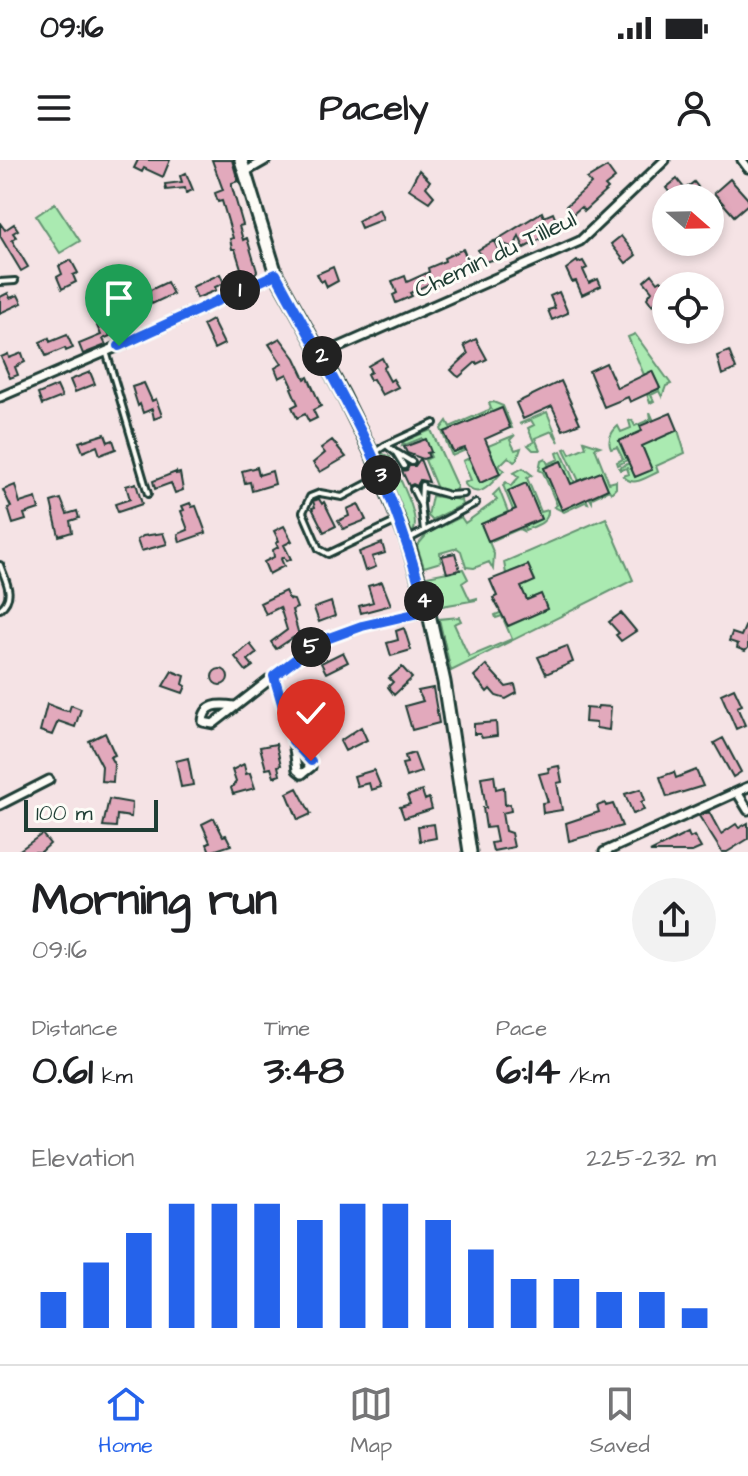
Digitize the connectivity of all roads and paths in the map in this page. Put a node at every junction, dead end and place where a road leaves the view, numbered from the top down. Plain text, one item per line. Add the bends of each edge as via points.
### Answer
1 (241, 160) edge
2 (266, 160) edge
3 (665, 160) edge
4 (742, 160) edge
5 (748, 168) edge
6 (245, 172) junction
7 (276, 274) junction
8 (15, 281) dead end
9 (0, 282) edge
10 (106, 351) junction
11 (321, 355) junction
12 (0, 397) edge
13 (434, 423) dead end
14 (386, 445) junction
15 (396, 453) junction
16 (372, 454) junction
17 (412, 462) dead end
18 (404, 466) dead end
19 (381, 477) junction
20 (413, 489) dead end
21 (148, 494) dead end
22 (464, 494) dead end
23 (476, 503) dead end
24 (421, 505) junction
25 (399, 520) junction
26 (424, 531) junction
27 (407, 541) junction
28 (0, 565) edge
29 (0, 609) edge
30 (427, 611) junction
31 (274, 676) junction
32 (234, 706) dead end
33 (293, 741) dead end
34 (49, 780) dead end
35 (748, 787) edge
36 (737, 792) junction
37 (0, 805) edge
38 (748, 810) edge
39 (470, 852) edge
40 (604, 852) edge

1 - 6 main road
2 - 6 street
3 - 11 street, Chemin du Tilleul via 580,241
4 - 5 street
6 - 7 main road
7 - 10 street
7 - 11 main road
8 - 9 lane
10 - 12 street
10 - 21 lane
11 - 16 main road
13 - 14 lane
14 - 15 lane
14 - 16 lane
15 - 17 lane
15 - 18 lane
16 - 19 main road
19 - 25 main road
19 - 25 lane via 342,497 310,497 303,512 307,522 319,549 328,554
20 - 24 lane
22 - 24 lane via 423,487
23 - 26 lane
24 - 26 lane
25 - 27 main road
26 - 27 lane
27 - 30 main road
28 - 29 lane via 10,592
30 - 31 street via 318,642
30 - 39 main road via 444,682
31 - 32 street
31 - 33 street
34 - 37 street
35 - 36 street
36 - 38 street
36 - 40 street

